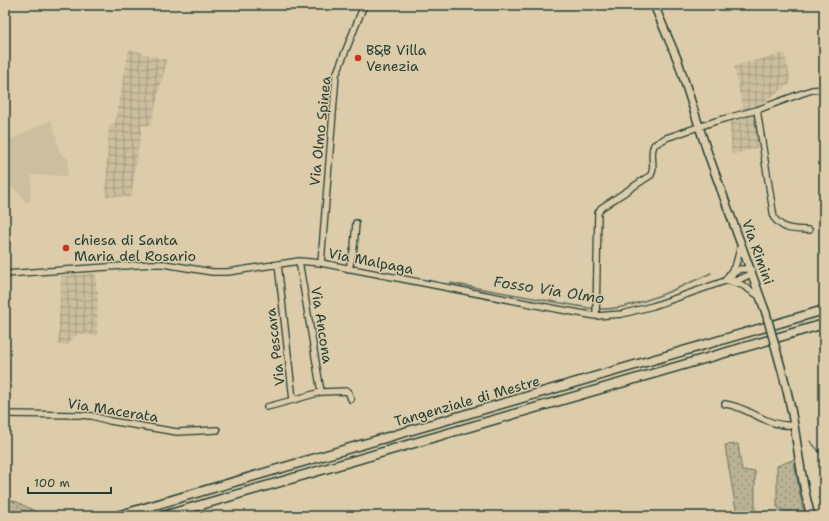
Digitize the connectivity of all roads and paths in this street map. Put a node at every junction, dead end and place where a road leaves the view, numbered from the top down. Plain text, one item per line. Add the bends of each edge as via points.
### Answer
1 (364, 5) edge
2 (654, 5) edge
3 (824, 89) edge
4 (757, 110) junction
5 (698, 127) junction
6 (356, 222) dead end
7 (808, 230) dead end
8 (741, 244) junction
9 (299, 261) junction
10 (321, 263) junction
11 (278, 264) junction
12 (349, 269) junction
13 (751, 270) junction
14 (5, 274) edge
15 (725, 281) junction
16 (760, 296) junction
17 (824, 310) edge
18 (596, 311) junction
19 (824, 324) edge
20 (321, 392) junction
21 (293, 400) junction
22 (351, 400) dead end
23 (725, 404) dead end
24 (267, 407) dead end
25 (5, 414) edge
26 (794, 425) junction
27 (216, 430) dead end
28 (117, 516) edge
29 (163, 516) edge
30 (811, 516) edge

1 - 10 street, Via Olmo Spinea via 336,75
2 - 5 main road, Via Rimini via 678,61
3 - 4 street via 812,90
4 - 5 street
4 - 7 street via 774,218 790,229
5 - 8 main road, Via Rimini
5 - 18 street via 654,145 651,154 651,175 601,208 598,213
6 - 12 street
8 - 13 main road, Via Rimini
8 - 15 street via 736,264
9 - 10 street, Via Malpaga
9 - 11 street, Via Malpaga
9 - 20 street, Via Ancona
10 - 12 street, Via Malpaga
11 - 14 street, Via Malpaga via 228,272 152,264
11 - 21 street, Via Pescara
12 - 18 street, Via Malpaga via 549,308
13 - 15 street via 737,270
13 - 15 street via 749,275 742,279
13 - 16 main road, Via Rimini
15 - 16 street via 742,285
15 - 18 street, Via Malpaga via 622,314
16 - 26 main road, Via Rimini, bridge via 786,384
17 - 28 highway, Tangenziale di Mestre
19 - 29 highway, Tangenziale di Mestre
20 - 21 street
20 - 22 street via 348,391
21 - 24 street, Via Pescara
23 - 26 street via 735,405 772,423
25 - 27 street, Via Macerata via 79,415 177,432
26 - 30 main road, Via Rimini via 801,474

